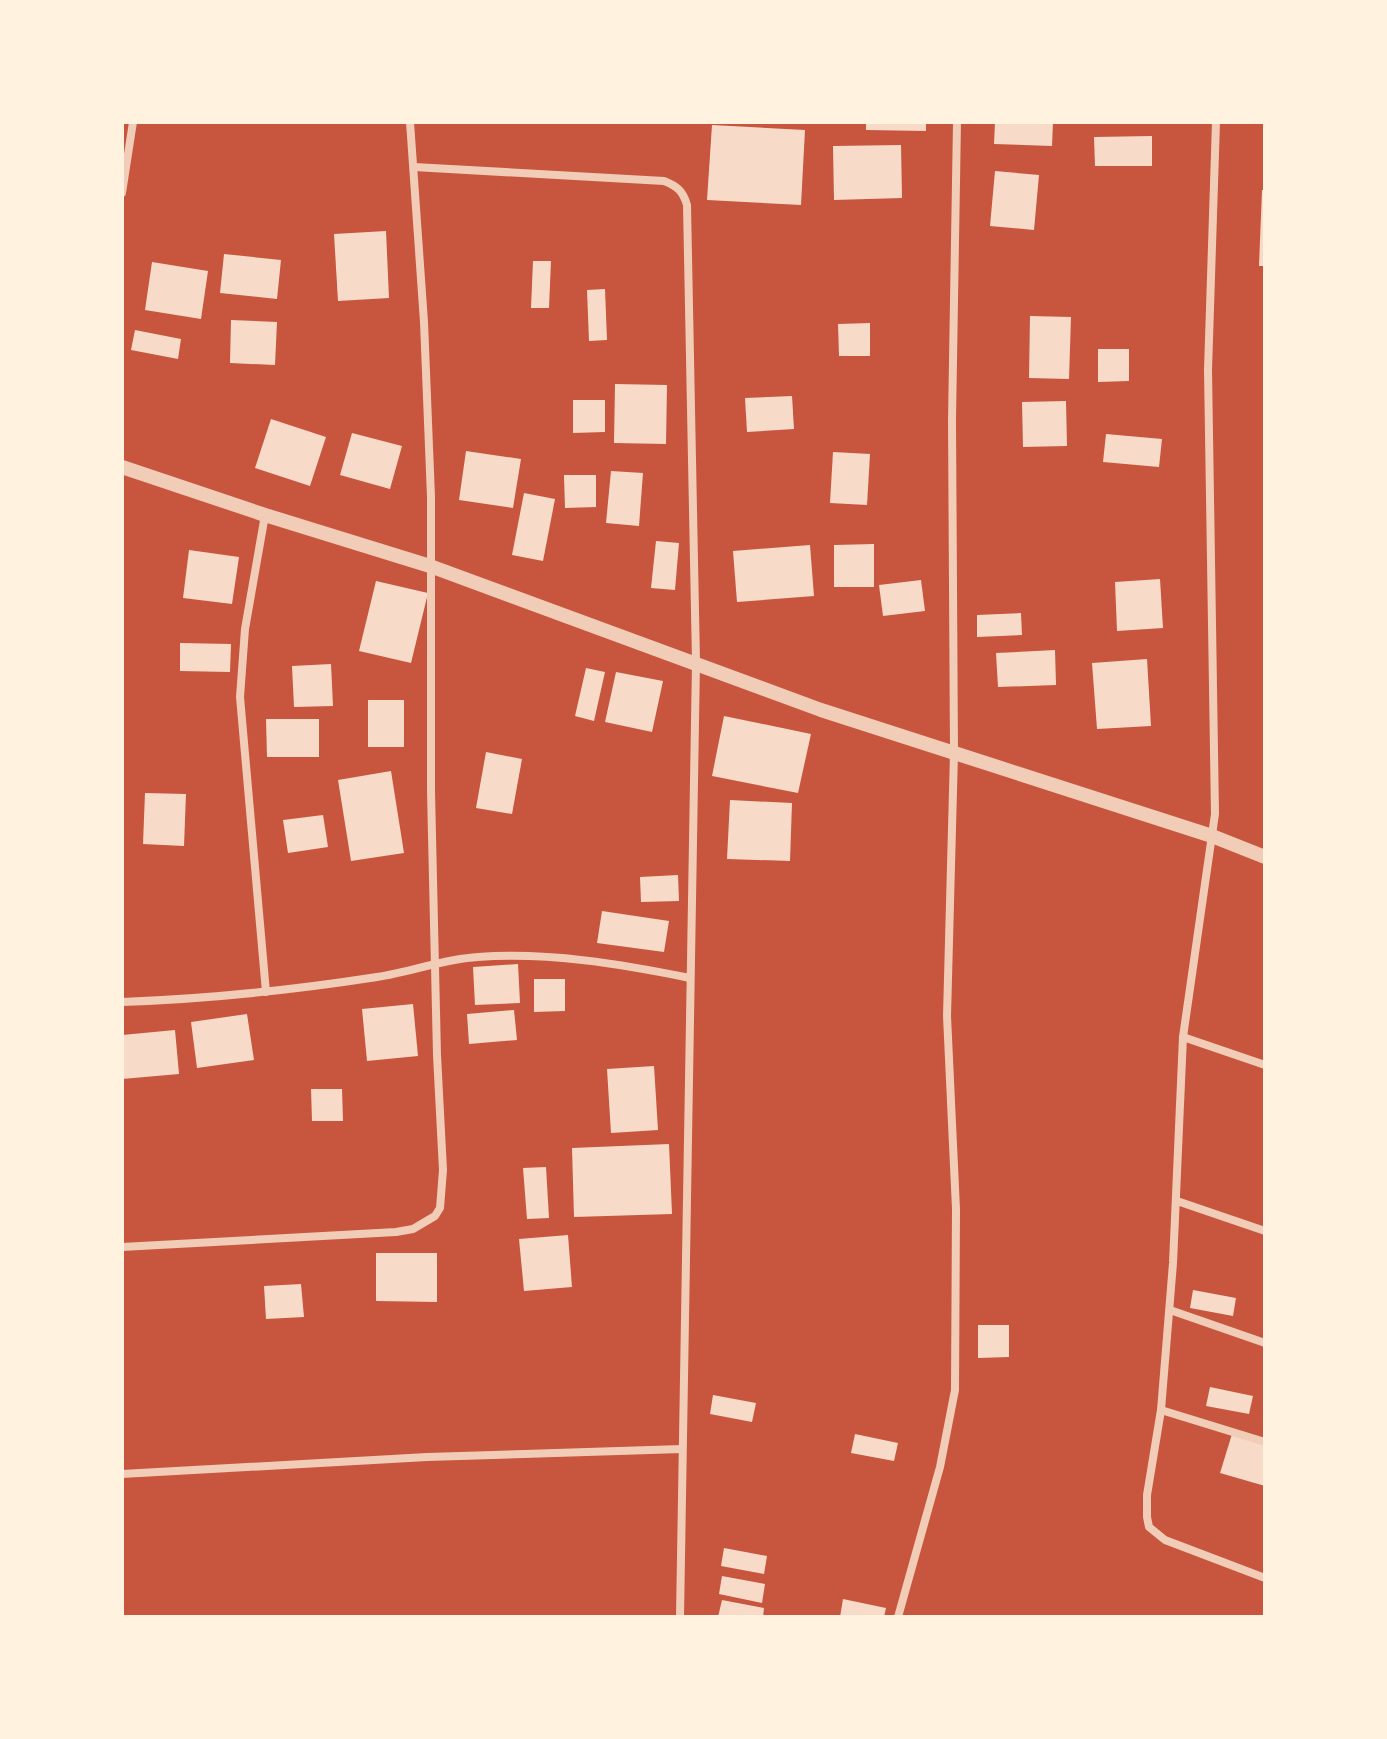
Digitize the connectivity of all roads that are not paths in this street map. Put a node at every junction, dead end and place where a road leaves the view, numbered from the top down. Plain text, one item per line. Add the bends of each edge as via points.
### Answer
1 (133, 122) edge
2 (410, 122) edge
3 (957, 122) edge
4 (1216, 122) edge
5 (414, 167) junction
6 (122, 193) edge
7 (122, 467) edge
8 (265, 515) junction
9 (430, 566) junction
10 (696, 662) junction
11 (954, 753) junction
12 (1212, 836) junction
13 (1265, 857) edge
14 (436, 962) junction
15 (690, 978) junction
16 (266, 992) junction
17 (122, 1002) edge
18 (1183, 1037) junction
19 (1265, 1065) edge
20 (1177, 1201) junction
21 (1265, 1231) edge
22 (122, 1247) edge
23 (1170, 1310) junction
24 (1265, 1343) edge
25 (1161, 1410) junction
26 (1265, 1442) edge
27 (682, 1449) junction
28 (122, 1474) edge
29 (1265, 1578) edge
30 (680, 1617) edge
31 (898, 1617) edge

1 - 6 street
2 - 5 street
3 - 11 street
4 - 12 street via 1208,370
5 - 9 street
5 - 10 street via 664,181 684,193 689,221
7 - 8 street
8 - 9 street
8 - 16 street via 245,629 240,697
9 - 10 street
9 - 14 street
10 - 11 street
10 - 15 street
11 - 12 street
11 - 31 street via 947,1016 956,1209 955,1390 940,1467
12 - 13 street
12 - 18 street
14 - 15 street via 545,957
14 - 16 street via 394,974
14 - 22 street via 443,1170 435,1216 396,1232
15 - 27 street
16 - 17 street
18 - 19 street
18 - 20 street
20 - 21 street
20 - 23 street
23 - 24 street
23 - 25 street
25 - 26 street
25 - 29 street via 1147,1495 1149,1527 1165,1540
27 - 28 street
27 - 30 street

